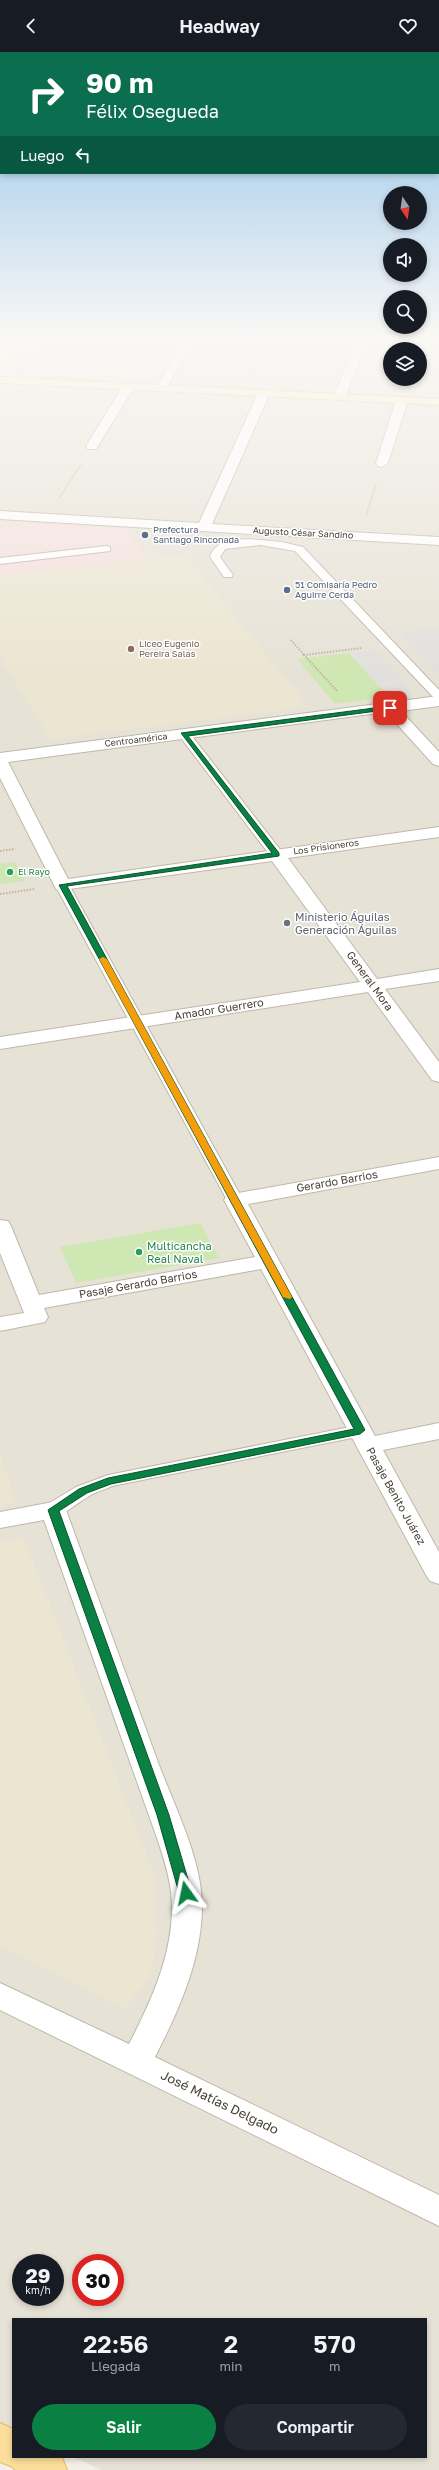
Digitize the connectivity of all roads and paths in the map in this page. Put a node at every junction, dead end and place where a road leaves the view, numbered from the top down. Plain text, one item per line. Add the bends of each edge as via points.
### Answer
1 (91, 448) edge
2 (240, 448) edge
3 (387, 448) edge
4 (382, 462) joint
5 (0, 516) edge
6 (47, 518) junction
7 (204, 527) junction
8 (360, 536) junction
9 (439, 541) edge
10 (106, 549) dead end
11 (0, 561) edge
12 (228, 575) dead end
13 (291, 640) dead end
14 (390, 645) junction
15 (304, 655) junction
16 (439, 697) edge
17 (439, 702) edge
18 (390, 708) junction
19 (356, 712) junction
20 (184, 734) junction
21 (0, 758) edge
22 (439, 761) edge
23 (0, 762) edge
24 (439, 832) edge
25 (277, 854) junction
26 (62, 885) junction
27 (0, 894) edge
28 (439, 975) edge
29 (372, 985) junction
30 (137, 1022) junction
31 (0, 1043) edge
32 (439, 1076) edge
33 (439, 1163) edge
34 (235, 1200) junction
35 (0, 1226) edge
36 (268, 1261) junction
37 (34, 1310) junction
38 (0, 1324) edge
39 (439, 1432) edge
40 (364, 1438) junction
41 (53, 1510) junction
42 (0, 1520) edge
43 (439, 1575) edge
44 (0, 1996) edge
45 (137, 2061) junction
46 (439, 2211) edge
47 (0, 2441) edge
48 (12, 2448) edge
49 (29, 2458) edge
50 (49, 2470) edge

1 - 6 path
2 - 7 street
3 - 4 street
4 - 8 path
5 - 6 street, Augusto César Sandino
6 - 7 street, Augusto César Sandino
7 - 8 street, Augusto César Sandino
8 - 9 street, Augusto César Sandino
10 - 11 lane
12 - 14 lane via 215,557 216,551 221,547 257,543 280,544 300,549
13 - 15 path
14 - 15 path
14 - 16 lane
15 - 19 path
17 - 18 street, Centroamérica
18 - 19 street, Centroamérica
18 - 22 street
19 - 20 street, Centroamérica
20 - 21 street, Centroamérica
20 - 25 lane, General Mora
23 - 26 street, Pasaje Benito Juárez
24 - 25 street, Los Prisioneros
25 - 26 street, Los Prisioneros
25 - 29 street, General Mora
26 - 27 path
26 - 30 lane, Pasaje Benito Juárez
28 - 29 street, Amador Guerrero
29 - 30 street, Amador Guerrero
29 - 32 street, General Mora
30 - 31 street, Amador Guerrero
30 - 34 lane, Pasaje Benito Juárez
33 - 34 street, Gerardo Barrios
34 - 36 street, Pasaje Benito Juárez
35 - 37 street
36 - 37 street, Pasaje Gerardo Barrios
36 - 40 street, Pasaje Benito Juárez
37 - 38 street, Pasaje Gerardo Barrios
39 - 40 street
40 - 41 lane via 108,1481 83,1491
40 - 43 street, Pasaje Benito Juárez
41 - 42 street
41 - 45 street via 153,1787 184,1883 187,1903 181,1954 164,2005
44 - 45 street, José Matías Delgado
45 - 46 street, José Matías Delgado
47 - 48 main road
49 - 50 main road

